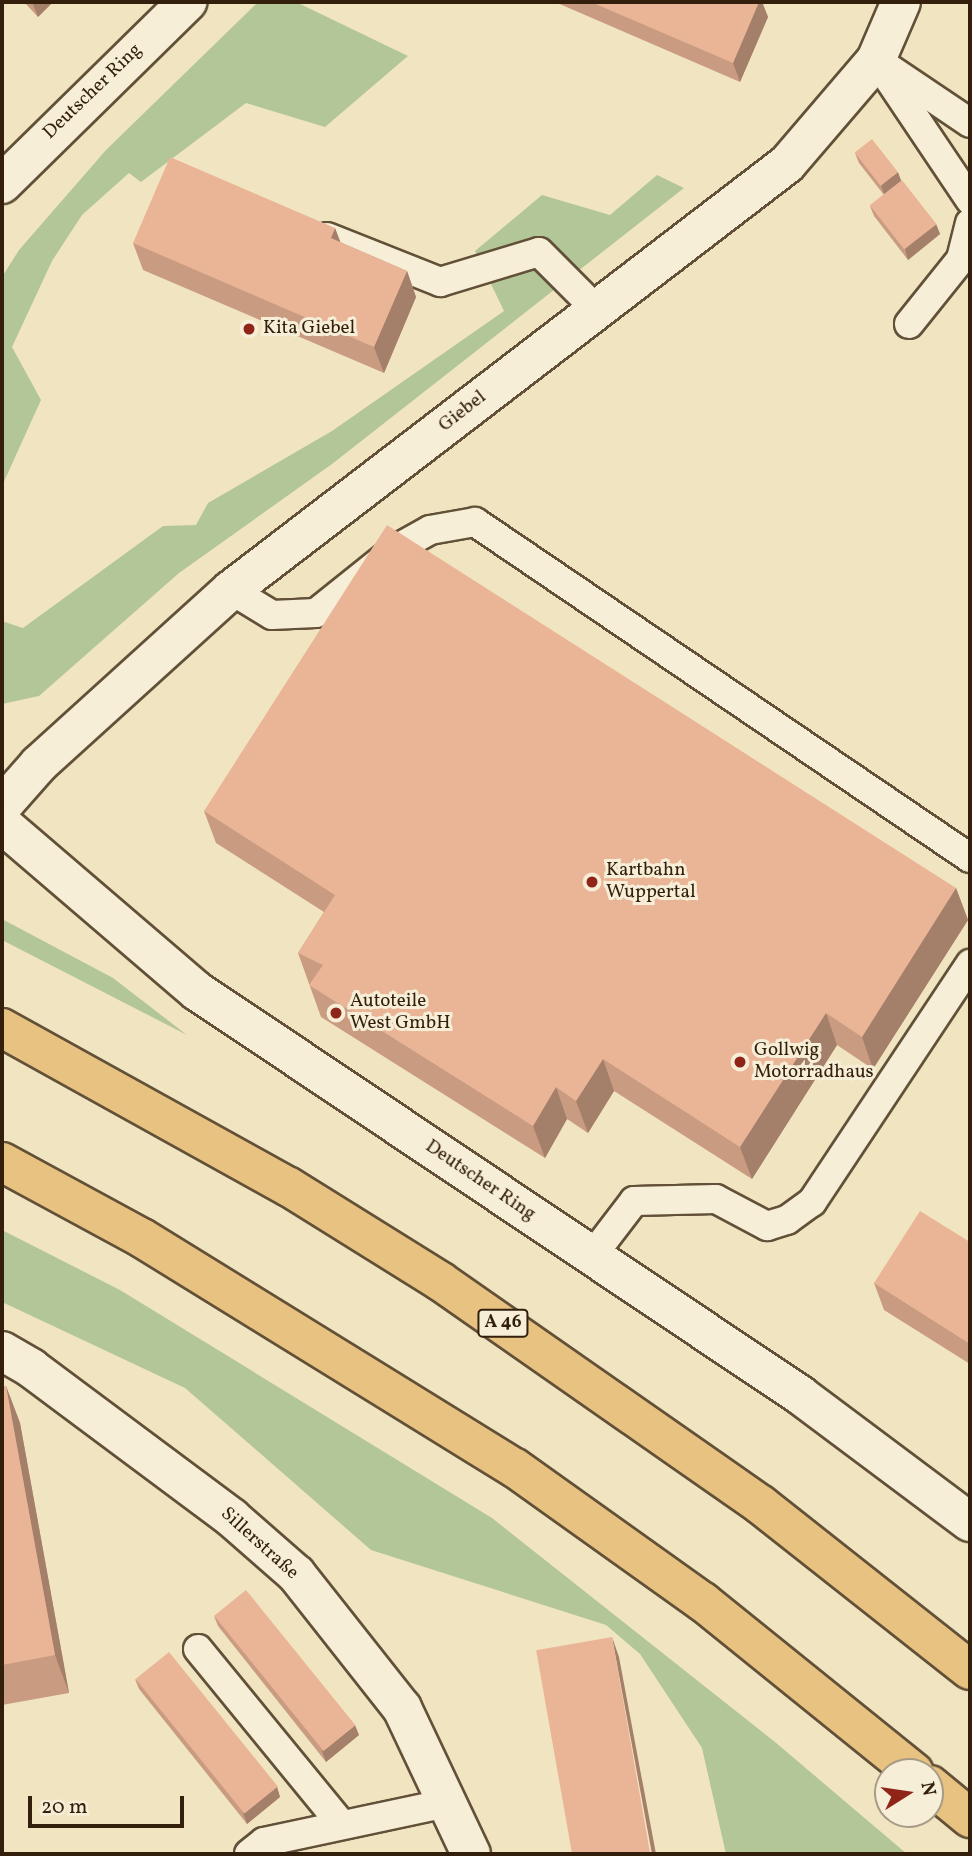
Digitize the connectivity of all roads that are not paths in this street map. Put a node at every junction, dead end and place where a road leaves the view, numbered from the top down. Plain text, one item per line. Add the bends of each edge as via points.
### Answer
1 (187, 2) edge
2 (901, 2) edge
3 (876, 60) junction
4 (970, 123) edge
5 (9, 165) edge
6 (970, 200) edge
7 (970, 223) edge
8 (327, 237) edge
9 (596, 310) junction
10 (909, 324) dead end
11 (231, 590) junction
12 (2, 806) edge
13 (2, 824) edge
14 (970, 858) edge
15 (970, 964) edge
16 (2, 1028) edge
17 (2, 1162) edge
18 (592, 1256) junction
19 (2, 1351) edge
20 (970, 1522) edge
21 (198, 1649) dead end
22 (970, 1670) edge
23 (897, 1758) edge
24 (944, 1797) edge
25 (448, 1803) junction
26 (970, 1818) edge
27 (341, 1824) junction
28 (249, 1854) edge
29 (471, 1854) edge

1 - 5 street, Deutscher Ring
2 - 3 street, Giebel
3 - 4 lane
3 - 6 lane
3 - 9 street, Giebel via 787,164
7 - 10 lane via 961,258
8 - 9 lane via 440,282 539,252
9 - 11 street, Giebel
11 - 12 street, Giebel via 39,764
11 - 14 lane via 272,615 316,613 396,549 430,530 475,522
13 - 18 street, Deutscher Ring via 197,991
15 - 18 lane via 812,1202 787,1220 767,1226 716,1199 634,1201
16 - 22 highway, A 46 via 289,1187 440,1281 761,1505
17 - 23 highway via 142,1238 516,1468 703,1602
18 - 20 street, Deutscher Ring via 800,1395
19 - 25 street, Sillerstraße via 221,1509 296,1574 402,1708
21 - 27 lane
24 - 26 highway
25 - 27 lane
25 - 29 street, Sillerstraße
27 - 28 lane via 264,1842

